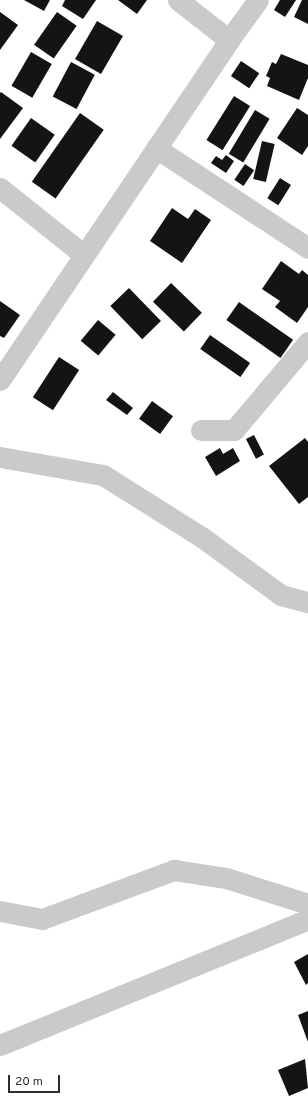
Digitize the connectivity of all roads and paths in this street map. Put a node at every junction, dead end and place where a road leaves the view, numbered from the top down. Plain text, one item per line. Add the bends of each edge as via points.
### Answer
1 (178, 0) edge
2 (258, 0) edge
3 (229, 40) junction
4 (156, 148) junction
5 (0, 188) edge
6 (308, 248) edge
7 (84, 255) junction
8 (308, 342) edge
9 (0, 380) edge
10 (201, 430) dead end
11 (0, 456) edge
12 (308, 602) edge
13 (308, 904) edge
14 (0, 911) edge
15 (308, 919) edge
16 (0, 1045) edge

1 - 3 street
2 - 3 street
3 - 4 street
4 - 6 street
4 - 7 street
5 - 7 street
7 - 9 street
8 - 10 street via 234,430
11 - 12 street via 102,475 203,538 281,595
13 - 14 street via 226,878 174,870 42,919
15 - 16 street

